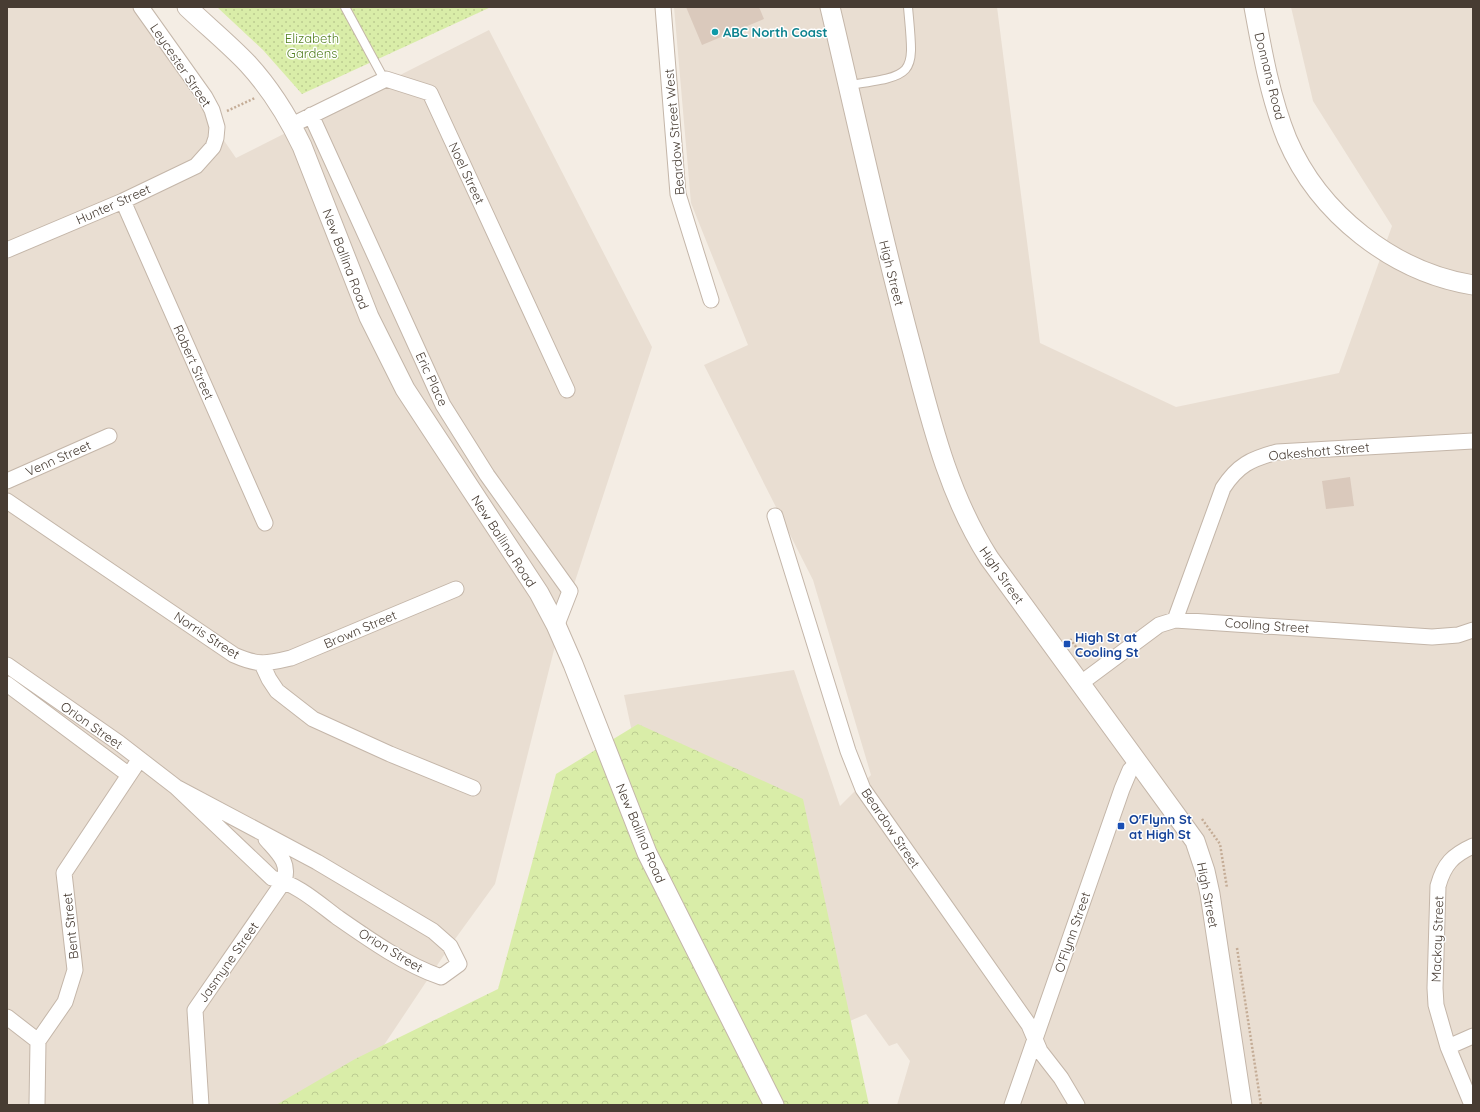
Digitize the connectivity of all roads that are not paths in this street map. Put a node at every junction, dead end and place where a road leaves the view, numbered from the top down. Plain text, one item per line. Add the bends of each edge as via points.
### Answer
1 (141, 7) edge
2 (187, 7) edge
3 (345, 7) edge
4 (664, 7) edge
5 (830, 7) edge
6 (908, 7) edge
7 (1254, 7) edge
8 (384, 79) junction
9 (849, 85) junction
10 (311, 115) junction
11 (292, 125) junction
12 (213, 147) joint
13 (122, 201) junction
14 (7, 250) edge
15 (1473, 285) edge
16 (711, 300) dead end
17 (567, 390) dead end
18 (109, 436) dead end
19 (1473, 441) edge
20 (7, 481) edge
21 (7, 501) edge
22 (775, 516) dead end
23 (265, 523) dead end
24 (456, 589) dead end
25 (1175, 620) junction
26 (556, 627) junction
27 (1472, 634) edge
28 (262, 664) junction
29 (7, 665) edge
30 (1081, 683) junction
31 (7, 684) edge
32 (139, 760) junction
33 (1138, 762) junction
34 (129, 774) junction
35 (176, 787) junction
36 (473, 788) dead end
37 (262, 834) junction
38 (1473, 846) edge
39 (284, 881) junction
40 (7, 1017) edge
41 (1473, 1036) edge
42 (1035, 1039) junction
43 (38, 1041) junction
44 (1448, 1047) junction
45 (37, 1105) edge
46 (201, 1105) edge
47 (774, 1105) edge
48 (1012, 1105) edge
49 (1077, 1105) edge
50 (1242, 1105) edge
51 (1472, 1105) edge

1 - 12 street, Leycester Street via 212,110 217,127
2 - 11 street, New Ballina Road via 248,64
3 - 8 lane
4 - 16 street, Beardow Street West via 678,194
5 - 9 street, High Street
6 - 9 lane via 912,50 910,63 905,71 887,80
7 - 15 street, Donnans Road via 1274,104 1287,140 1324,199 1347,224 1406,264 1436,276
8 - 10 street
8 - 17 street, Noel Street via 430,93
9 - 30 street, High Street via 890,266 937,444 974,534
10 - 11 street
10 - 26 street, Eric Place via 443,405 487,476 570,591
11 - 26 street, New Ballina Road via 305,152 369,318 405,388 539,593
12 - 13 street, Hunter Street via 196,166
13 - 14 street, Hunter Street
13 - 23 street, Robert Street
18 - 20 street, Venn Street
19 - 25 street, Oakeshott Street via 1277,452 1247,462 1233,473 1223,488
21 - 28 street, Norris Street via 234,655
22 - 42 street, Beardow Street via 848,751 863,789 1029,1025
24 - 28 street, Brown Street via 292,658
25 - 27 street, Cooling Street via 1432,637
25 - 30 street, Cooling Street via 1159,625
26 - 47 street, New Ballina Road via 647,853
28 - 36 street via 277,691 313,719
29 - 32 street, Orion Street via 119,743
30 - 33 street, High Street
31 - 34 street
32 - 34 street, Bent Street
32 - 35 street, Orion Street
33 - 42 street, O'Flynn Street via 1130,770 1122,789
33 - 50 street, High Street via 1195,841 1205,871
34 - 43 street, Bent Street via 64,873 75,970 65,1002
35 - 37 street, Orion Street
35 - 39 street, Orion Street via 272,878
37 - 39 street via 283,859 287,871
37 - 39 street, Orion Street via 317,862 433,931 450,946 459,964 441,977 417,968
38 - 44 street, Mackay Street via 1449,860 1438,886 1435,988 1438,1012
39 - 46 street, Jasmyne Street via 195,1010
40 - 43 street
41 - 44 street
42 - 48 street, O'Flynn Street
42 - 49 street, Beardow Street via 1040,1051 1061,1078
43 - 45 street
44 - 51 street, Mackay Street

